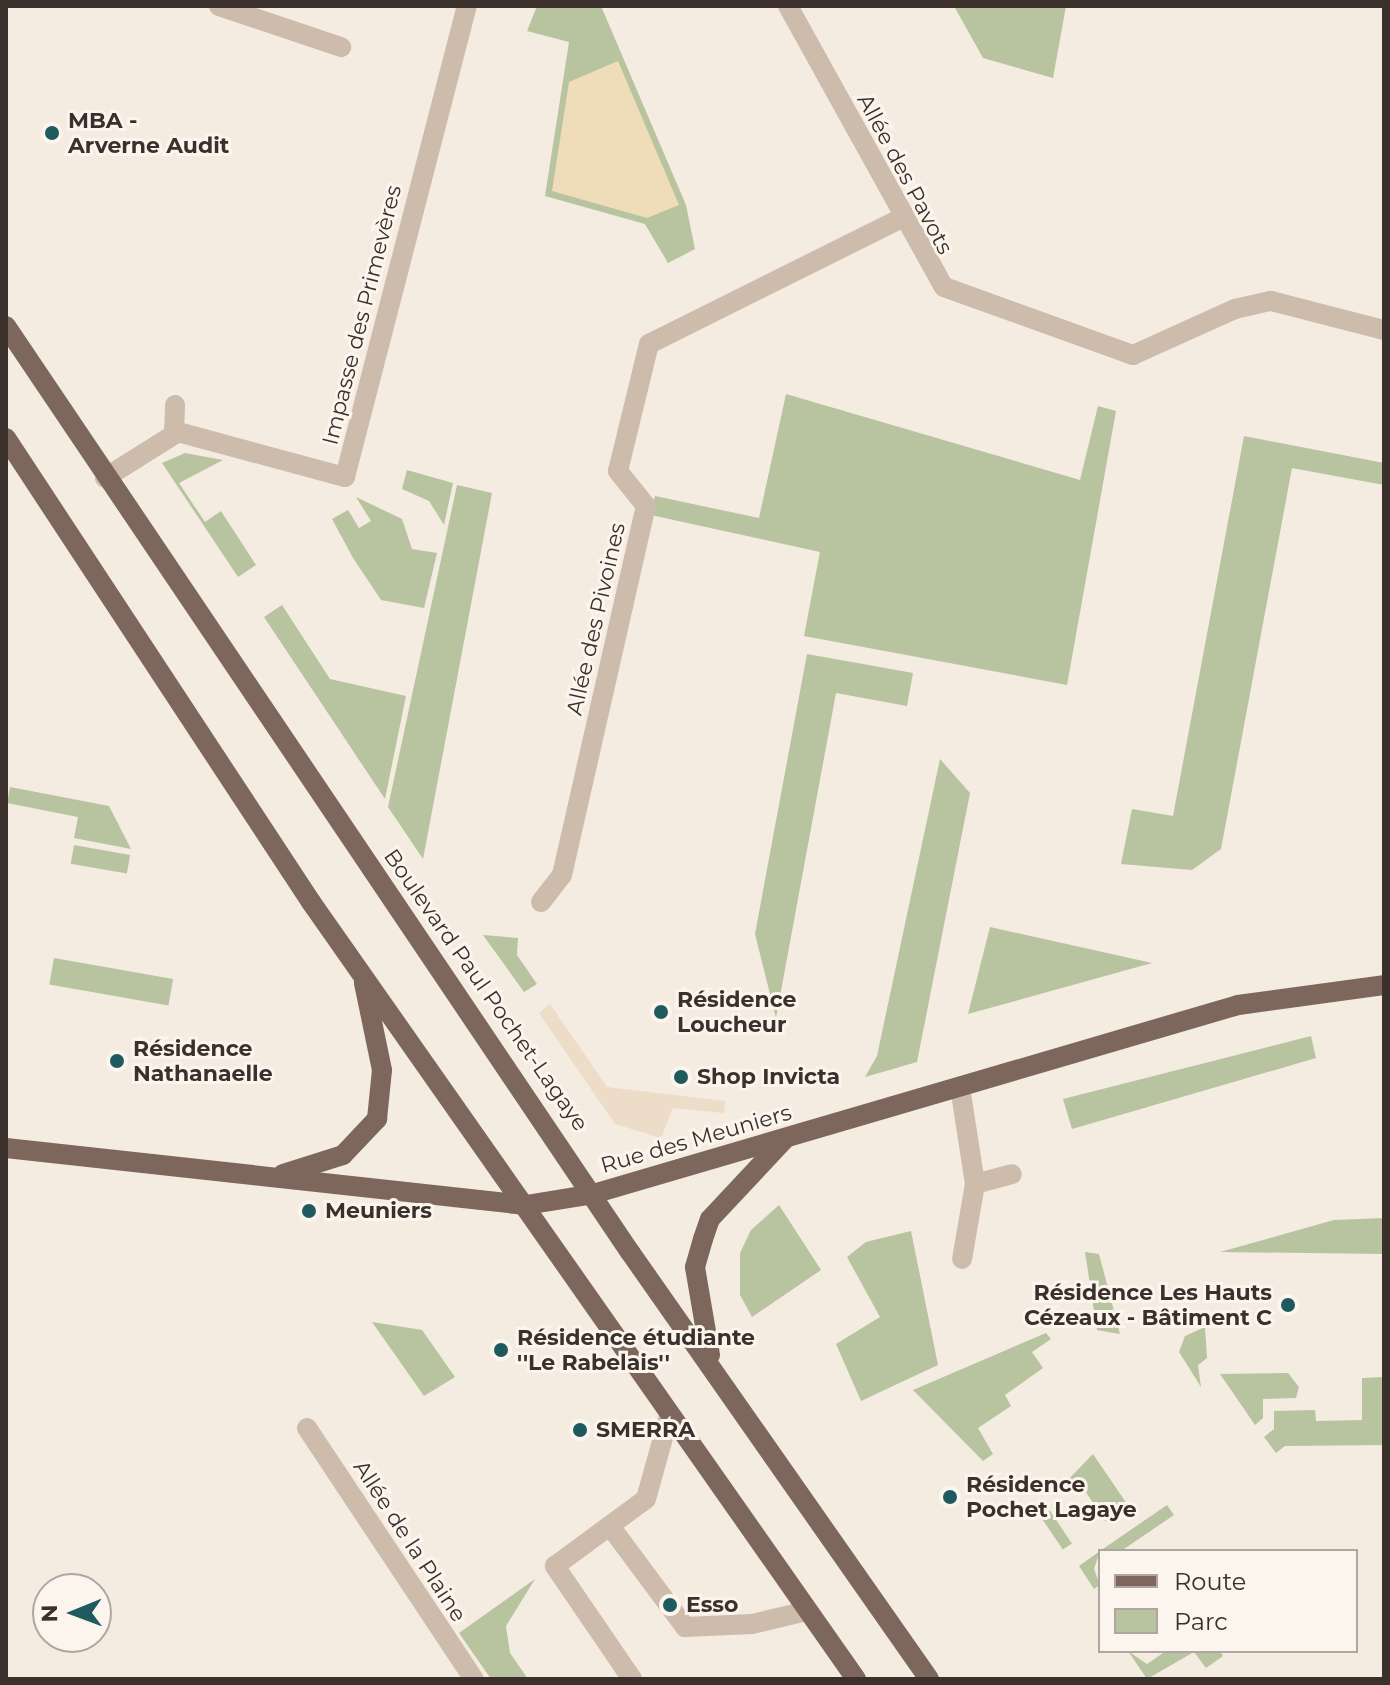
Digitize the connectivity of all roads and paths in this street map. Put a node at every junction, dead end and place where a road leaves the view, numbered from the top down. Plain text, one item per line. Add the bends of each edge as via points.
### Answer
1 (219, 6) edge
2 (467, 6) edge
3 (788, 6) edge
4 (341, 47) dead end
5 (902, 218) junction
6 (6, 326) edge
7 (1384, 330) edge
8 (175, 405) dead end
9 (174, 434) junction
10 (6, 438) edge
11 (105, 478) junction
12 (541, 902) dead end
13 (363, 975) junction
14 (1384, 985) edge
15 (960, 1087) junction
16 (784, 1140) junction
17 (6, 1148) edge
18 (1012, 1174) dead end
19 (264, 1178) junction
20 (975, 1184) junction
21 (593, 1194) junction
22 (526, 1205) junction
23 (962, 1259) dead end
24 (712, 1364) junction
25 (669, 1416) junction
26 (307, 1428) dead end
27 (610, 1526) junction
28 (807, 1611) junction
29 (474, 1679) edge
30 (632, 1679) edge
31 (856, 1679) edge
32 (929, 1679) edge

1 - 4 street
2 - 9 street, Impasse des Primevères via 345,477 193,432
3 - 5 street, Allée des Pavots
5 - 7 street, Allée des Pavots via 944,287 1133,355 1235,309 1271,301
5 - 12 street, Allée des Pivoines via 649,344 618,471 646,506 562,875
6 - 11 main road, Boulevard Paul Pochet-Lagaye
8 - 9 street
9 - 11 street
10 - 13 main road via 175,703
11 - 21 main road, Boulevard Paul Pochet-Lagaye
13 - 19 main road via 382,1070 377,1119 326,1165
13 - 22 main road
14 - 15 main road, Rue des Meuniers via 1296,992 1238,1005
15 - 16 main road, Rue des Meuniers
15 - 20 street
16 - 21 main road, Rue des Meuniers
16 - 24 main road via 710,1219 698,1254
17 - 19 main road, Rue des Meuniers
18 - 20 street
19 - 22 main road, Rue des Meuniers
20 - 23 street
21 - 22 main road, Rue des Meuniers
21 - 24 main road, Boulevard Paul Pochet-Lagaye
22 - 25 main road
24 - 32 main road, Boulevard Paul Pochet-Lagaye
25 - 27 street via 646,1499
25 - 28 main road
26 - 29 street, Allée de la Plaine
27 - 28 street via 685,1627 752,1624
27 - 30 street via 555,1566
28 - 31 main road

